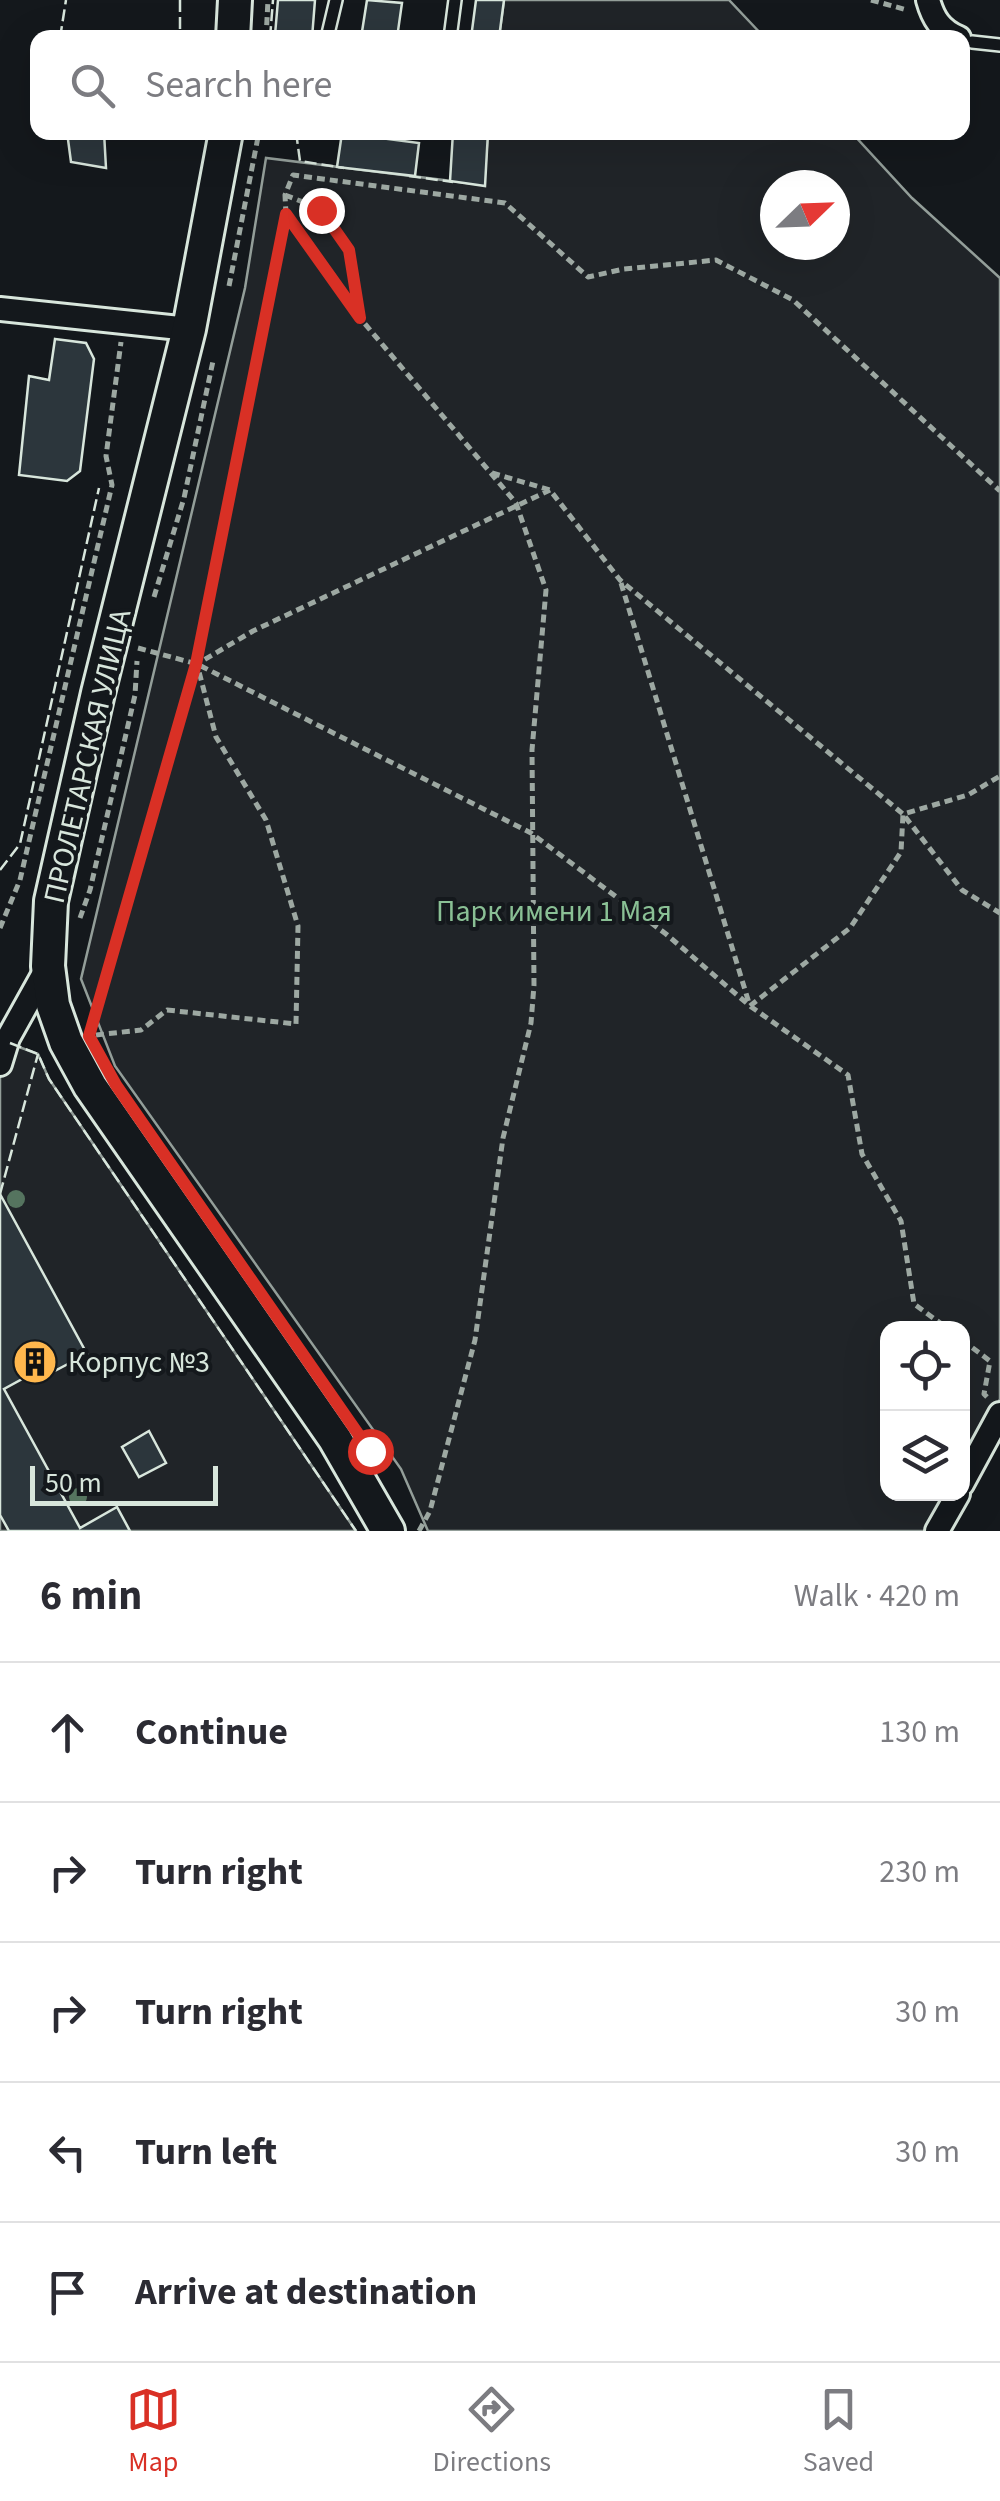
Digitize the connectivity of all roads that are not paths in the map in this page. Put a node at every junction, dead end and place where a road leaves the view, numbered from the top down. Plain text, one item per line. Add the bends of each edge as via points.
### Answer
1 (236, 0) edge
2 (336, 0) edge
3 (455, 0) edge
4 (928, 0) edge
5 (234, 30) edge
6 (329, 30) edge
7 (451, 30) edge
8 (945, 30) edge
9 (970, 41) edge
10 (1000, 45) edge
11 (224, 140) edge
12 (0, 310) edge
13 (188, 329) junction
14 (48, 966) junction
15 (0, 1064) edge
16 (996, 1408) edge
17 (970, 1466) edge
18 (954, 1501) edge
19 (388, 1531) edge
20 (938, 1531) edge

1 - 5 street
2 - 6 lane
3 - 7 lane
4 - 8 street
9 - 10 lane
11 - 13 street, ПРОЛЕТАРСКАЯ УЛИЦА
12 - 13 street
13 - 14 street, ПРОЛЕТАРСКАЯ УЛИЦА via 51,901
14 - 15 street
14 - 19 street, ПРОЛЕТАРСКАЯ УЛИЦА via 53,1005 90,1086 334,1440
16 - 17 street
18 - 20 street

